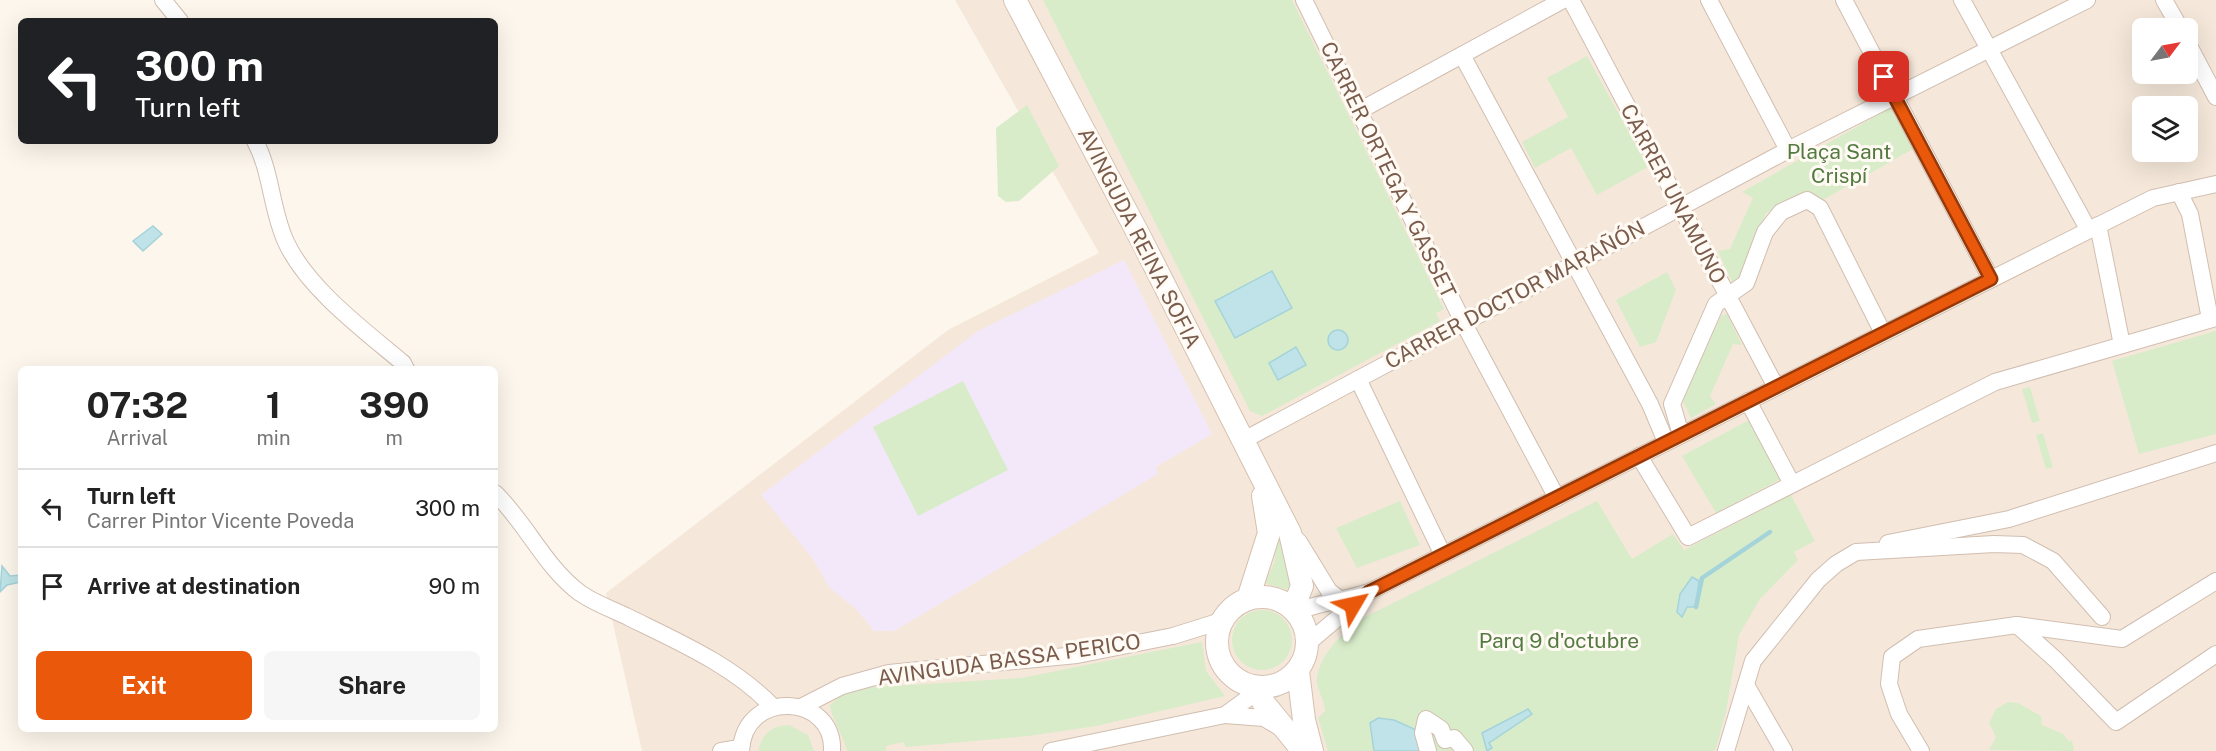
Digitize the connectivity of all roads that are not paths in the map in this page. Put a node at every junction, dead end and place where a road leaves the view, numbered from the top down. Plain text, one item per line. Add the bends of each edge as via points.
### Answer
1 (163, 0) edge
2 (1015, 0) edge
3 (1304, 0) edge
4 (1563, 0) edge
5 (1571, 0) edge
6 (1709, 0) edge
7 (1844, 0) edge
8 (1962, 0) edge
9 (2087, 0) edge
10 (2164, 0) edge
11 (2065, 5) edge
12 (178, 18) edge
13 (2174, 18) edge
14 (1989, 49) junction
15 (1461, 55) junction
16 (2198, 58) edge
17 (2210, 75) edge
18 (1894, 96) junction
19 (2216, 97) edge
20 (1359, 111) junction
21 (257, 144) edge
22 (1788, 150) junction
23 (2216, 184) edge
24 (2179, 192) junction
25 (1680, 207) junction
26 (2093, 227) junction
27 (1576, 265) junction
28 (1991, 279) junction
29 (1727, 295) junction
30 (2213, 319) edge
31 (1463, 322) junction
32 (1883, 333) junction
33 (2122, 345) junction
34 (404, 366) edge
35 (1358, 379) junction
36 (1776, 387) junction
37 (1749, 401) junction
38 (1650, 404) junction
39 (1672, 404) junction
40 (1673, 439) junction
41 (1242, 441) junction
42 (2216, 453) edge
43 (1639, 456) junction
44 (1259, 477) junction
45 (1792, 484) junction
46 (498, 496) edge
47 (1557, 498) junction
48 (1290, 533) junction
49 (1856, 552) junction
50 (1443, 555) junction
51 (2053, 561) junction
52 (2083, 580) dead end
53 (2216, 581) edge
54 (1369, 592) junction
55 (1248, 599) junction
56 (1342, 602) junction
57 (1295, 610) junction
58 (2102, 617) dead end
59 (1221, 621) junction
60 (2017, 625) junction
61 (1308, 643) junction
62 (2216, 654) edge
63 (1298, 671) junction
64 (1746, 686) junction
65 (1254, 687) junction
66 (772, 707) junction
67 (801, 707) junction
68 (1225, 715) junction
69 (1288, 731) junction
70 (1128, 744) edge
71 (741, 750) edge
72 (721, 751) edge
73 (832, 751) edge
74 (1051, 751) edge
75 (1303, 751) edge
76 (1312, 751) edge
77 (1428, 751) edge
78 (1465, 751) edge
79 (1726, 751) edge
80 (1784, 751) edge
81 (1921, 751) edge

1 - 12 street
2 - 41 street, AVINGUDA REINA SOFIA via 1138,232
3 - 20 street, CARRER ORTEGA Y GASSET
4 - 15 street
5 - 25 street, CARRER UNAMUNO
6 - 22 street
7 - 18 street
8 - 14 street
9 - 11 street
10 - 13 street
11 - 14 street
14 - 18 street
14 - 26 street
15 - 20 street
15 - 27 street
16 - 17 street
17 - 19 street
18 - 22 street
18 - 28 street
20 - 31 street, CARRER ORTEGA Y GASSET
21 - 34 street via 264,158 286,243 313,282
22 - 25 street, CARRER DOCTOR MARAÑÓN
23 - 24 street
24 - 26 street via 2153,198
24 - 30 street via 2190,214
25 - 27 street, CARRER DOCTOR MARAÑÓN
25 - 29 street, CARRER UNAMUNO
26 - 28 street
26 - 33 street
27 - 31 street, CARRER DOCTOR MARAÑÓN
27 - 38 street
28 - 32 street
29 - 32 street via 1746,284 1765,232 1781,212 1807,200 1820,208
29 - 36 street, CARRER UNAMUNO
29 - 39 street via 1716,304
30 - 33 street
31 - 35 street, CARRER DOCTOR MARAÑÓN
31 - 47 street, CARRER ORTEGA Y GASSET
32 - 36 street
33 - 45 street via 1995,382
35 - 41 street, CARRER DOCTOR MARAÑÓN
35 - 50 street
36 - 37 street
37 - 40 street
37 - 45 street
38 - 39 street
38 - 40 street
39 - 40 street
40 - 43 street
41 - 44 street, AVINGUDA REINA SOFIA
42 - 49 street via 2009,519
43 - 45 street via 1688,537
43 - 47 street
44 - 48 street, AVINGUDA REINA SOFIA
44 - 55 street, AVINGUDA REINA SOFIA via 1269,533
46 - 66 street via 514,511 549,565 582,594 714,662 753,688
47 - 50 street
48 - 56 street, AVINGUDA REINA SOFIA via 1329,591
48 - 57 street, AVINGUDA REINA SOFIA via 1302,586
49 - 51 street via 1994,543 2023,545
49 - 64 street via 1818,580 1753,661
50 - 54 street
51 - 52 street
51 - 58 street
53 - 60 street via 2122,639
54 - 56 street
54 - 61 street
55 - 57 street via 1272,598
55 - 59 street via 1233,607
56 - 57 street
57 - 61 street via 1305,626
59 - 65 street via 1217,642 1221,662 1235,678
59 - 67 street, AVINGUDA BASSA PERICO via 1173,636 1077,655 890,673 842,686
60 - 62 street via 2116,722
60 - 81 street via 1949,642 1918,639 1892,657 1889,684 1899,714
61 - 63 street
63 - 65 street via 1275,687
63 - 76 street
64 - 79 street
64 - 80 street
65 - 68 street via 1246,699
65 - 69 street
66 - 67 street
66 - 71 street via 756,716 745,730
67 - 73 street via 827,729
68 - 69 street via 1264,718
68 - 70 street
69 - 75 street
70 - 74 street
71 - 72 street
77 - 78 street via 1423,733 1426,719 1441,729 1445,740 1454,738

